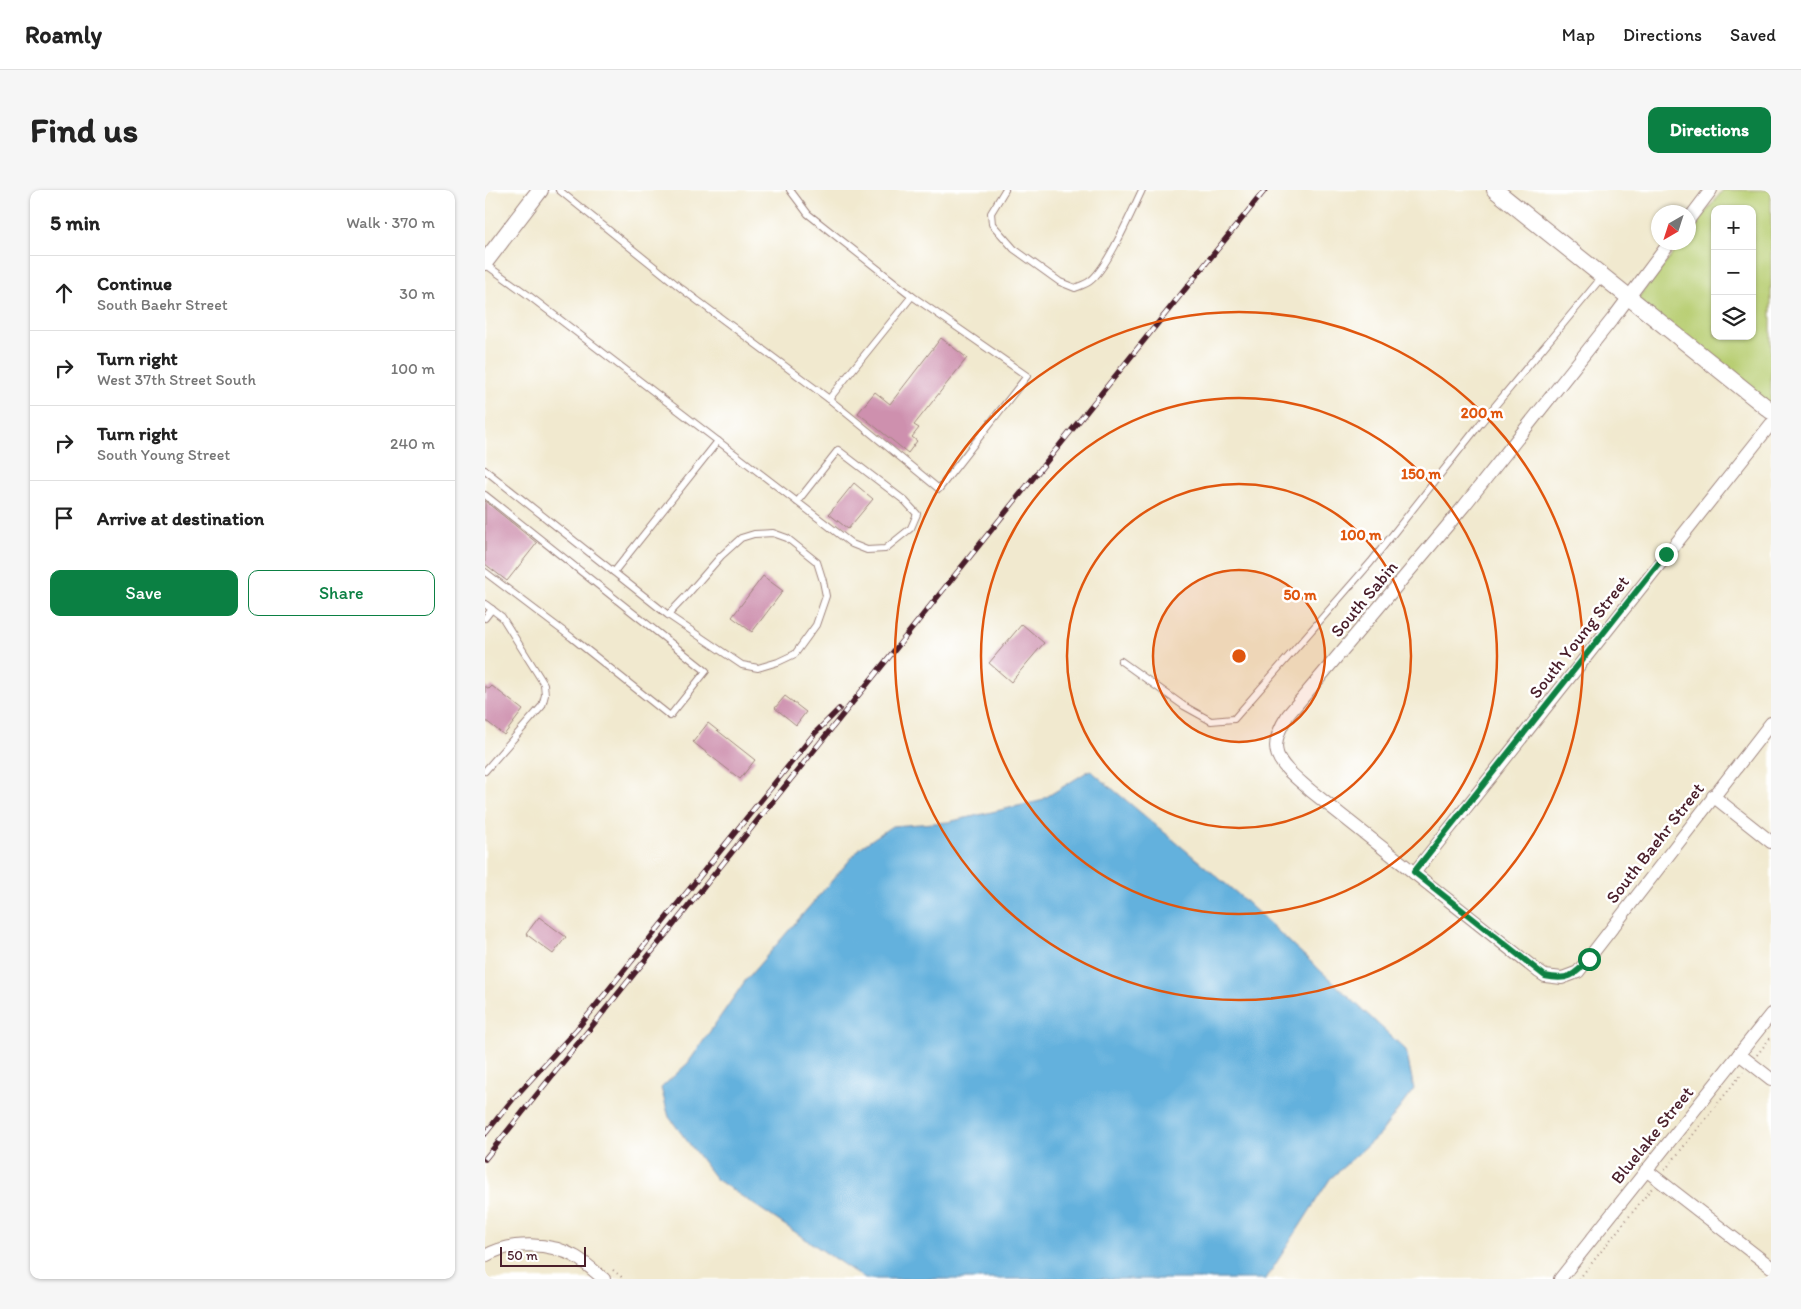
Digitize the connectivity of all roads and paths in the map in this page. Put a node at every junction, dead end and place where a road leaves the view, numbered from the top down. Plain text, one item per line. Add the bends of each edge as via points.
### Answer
1 (540, 190) edge
2 (559, 190) edge
3 (790, 190) edge
4 (1005, 190) edge
5 (1142, 190) edge
6 (1495, 190) edge
7 (1711, 190) edge
8 (1696, 210) edge
9 (1664, 250) edge
10 (485, 263) edge
11 (1602, 276) junction
12 (912, 296) junction
13 (1629, 296) junction
14 (829, 399) junction
15 (1771, 410) edge
16 (1771, 424) edge
17 (718, 441) junction
18 (485, 470) edge
19 (485, 495) edge
20 (797, 502) junction
21 (485, 572) edge
22 (614, 572) junction
23 (485, 604) edge
24 (492, 609) junction
25 (667, 615) junction
26 (485, 618) edge
27 (1121, 661) dead end
28 (1771, 723) edge
29 (485, 771) edge
30 (1713, 796) junction
31 (1771, 842) edge
32 (1414, 872) junction
33 (1771, 1014) edge
34 (1771, 1037) edge
35 (1739, 1054) junction
36 (1750, 1063) junction
37 (1771, 1079) edge
38 (1647, 1170) junction
39 (1658, 1179) junction
40 (485, 1256) edge
41 (1771, 1267) edge
42 (604, 1279) edge
43 (1560, 1279) edge
44 (1579, 1279) edge

1 - 10 street
2 - 14 lane via 682,289
3 - 12 lane via 808,214
4 - 5 lane via 991,213 992,224 1014,249 1060,282 1075,288 1090,281 1102,268
6 - 11 street
7 - 8 street
9 - 13 street, South Sabin
10 - 17 lane
11 - 13 street
11 - 27 lane via 1371,562 1234,719 1211,721
12 - 14 lane
12 - 14 lane via 1027,376 939,489
13 - 15 street
13 - 32 street, South Sabin via 1464,506 1289,716 1276,736 1277,750 1284,767
16 - 32 street, South Young Street
17 - 20 lane
17 - 22 lane
18 - 22 lane
19 - 21 lane via 706,671 670,716
20 - 20 lane via 838,450 905,501 917,514 911,528 885,549 867,550 852,544
22 - 25 lane
23 - 24 lane
24 - 26 lane
24 - 29 lane via 501,617 544,684 545,694 542,706
25 - 25 lane via 721,556 741,538 754,534 773,533 787,538 817,562 826,596 816,624 795,654 758,668 742,665
28 - 30 street, South Baehr Street
30 - 31 street
30 - 32 street, South Baehr Street via 1589,959 1578,972 1562,978 1539,972
33 - 35 street, Bluelake Street
34 - 36 path
35 - 36 street
35 - 38 street, Bluelake Street
36 - 37 street
36 - 39 path
38 - 39 street
38 - 43 street, Bluelake Street
39 - 41 street
39 - 44 path
40 - 42 street via 506,1248 540,1246 576,1257

